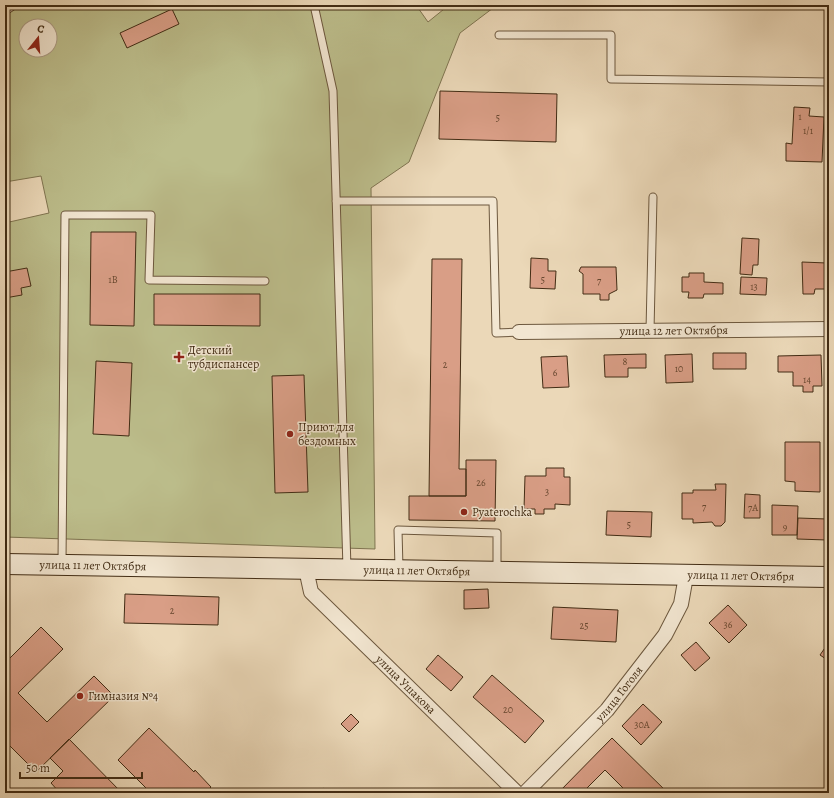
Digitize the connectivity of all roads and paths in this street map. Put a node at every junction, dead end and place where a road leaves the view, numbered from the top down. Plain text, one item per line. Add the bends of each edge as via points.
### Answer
1 (314, 5) edge
2 (499, 35) dead end
3 (829, 82) edge
4 (653, 197) dead end
5 (336, 201) junction
6 (265, 281) dead end
7 (829, 329) edge
8 (650, 331) junction
9 (519, 332) joint
10 (5, 564) edge
11 (62, 565) junction
12 (306, 569) junction
13 (347, 569) junction
14 (399, 570) junction
15 (497, 572) junction
16 (686, 576) junction
17 (829, 577) edge
18 (517, 793) edge
19 (525, 793) edge

1 - 5 lane via 333,91
2 - 3 lane via 611,35 610,79
4 - 8 lane
5 - 9 lane via 493,201 496,333
5 - 13 lane
6 - 11 lane via 149,280 152,215 65,215
7 - 8 street, улица 12 лет Октября
8 - 9 street, улица 12 лет Октября
10 - 11 street, улица 11 лет Октября
11 - 12 street, улица 11 лет Октября
12 - 13 street, улица 11 лет Октября
12 - 18 street, улица Ушакова via 311,592
13 - 14 street, улица 11 лет Октября
14 - 15 street, улица 11 лет Октября
14 - 15 lane via 398,530 497,533
15 - 16 street, улица 11 лет Октября
16 - 17 street, улица 11 лет Октября
16 - 19 street, улица Гоголя via 681,604 665,635 607,710

